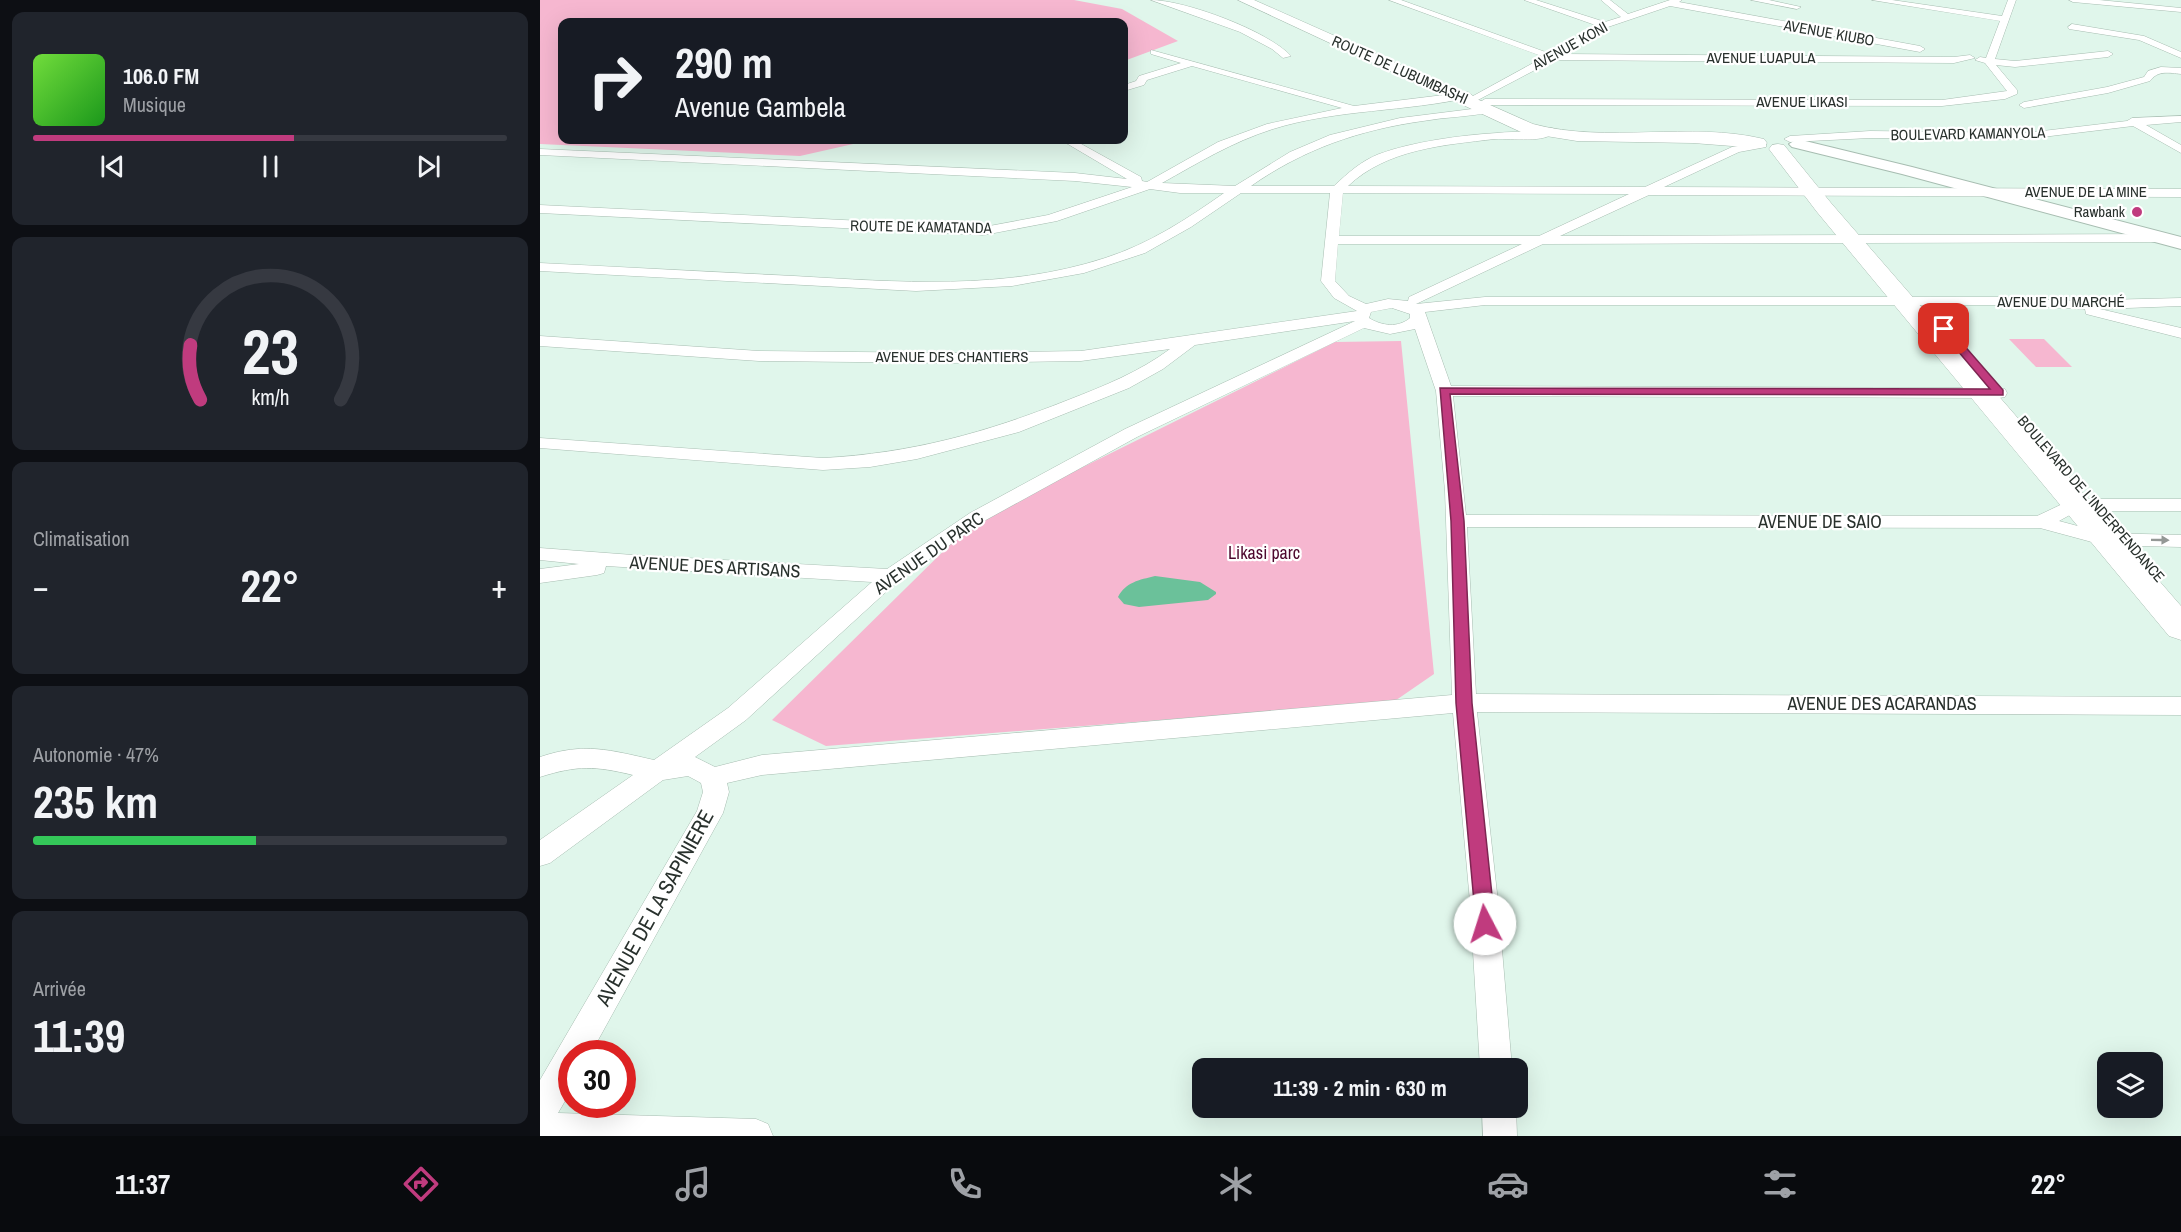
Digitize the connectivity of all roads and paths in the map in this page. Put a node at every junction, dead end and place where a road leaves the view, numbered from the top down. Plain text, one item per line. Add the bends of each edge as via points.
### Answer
1 (1155, 0) edge
2 (1244, 0) edge
3 (1254, 0) edge
4 (1393, 0) edge
5 (1528, 0) edge
6 (1605, 0) edge
7 (1755, 0) edge
8 (1876, 0) edge
9 (2012, 0) edge
10 (2073, 0) edge
11 (1673, 2) edge
12 (1797, 7) dead end
13 (2181, 10) edge
14 (1630, 17) junction
15 (2005, 19) junction
16 (1605, 25) junction
17 (2072, 27) dead end
18 (1154, 52) dead end
19 (2108, 54) dead end
20 (2181, 55) edge
21 (1286, 56) dead end
22 (1552, 57) junction
23 (1970, 58) junction
24 (1989, 62) junction
25 (1190, 63) junction
26 (2181, 71) edge
27 (1128, 87) edge
28 (2011, 95) junction
29 (1474, 100) junction
30 (2024, 105) junction
31 (1355, 109) junction
32 (2034, 113) dead end
33 (2181, 119) edge
34 (2132, 121) junction
35 (2046, 122) dead end
36 (2059, 132) junction
37 (1554, 133) junction
38 (1074, 144) edge
39 (1777, 144) junction
40 (2181, 150) edge
41 (540, 152) edge
42 (1148, 186) junction
43 (1236, 190) junction
44 (1337, 190) junction
45 (1647, 192) junction
46 (1818, 192) junction
47 (1990, 192) junction
48 (2181, 193) edge
49 (540, 209) edge
50 (1332, 240) junction
51 (1542, 240) junction
52 (1858, 241) junction
53 (2173, 241) edge
54 (540, 267) edge
55 (1912, 301) junction
56 (2136, 302) junction
57 (2181, 302) edge
58 (2064, 305) junction
59 (1411, 309) junction
60 (1363, 315) junction
61 (2152, 326) junction
62 (2181, 333) edge
63 (540, 341) edge
64 (1189, 341) junction
65 (1444, 391) junction
66 (1989, 393) junction
67 (540, 442) edge
68 (2084, 505) junction
69 (2181, 505) edge
70 (1457, 521) junction
71 (2041, 522) junction
72 (2114, 539) junction
73 (2181, 541) edge
74 (540, 554) edge
75 (633, 562) junction
76 (540, 576) edge
77 (891, 576) junction
78 (2181, 603) edge
79 (2181, 628) edge
80 (1464, 703) junction
81 (2181, 706) edge
82 (540, 767) edge
83 (660, 771) junction
84 (713, 777) junction
85 (540, 855) edge
86 (581, 1040) edge
87 (1495, 1058) edge
88 (558, 1082) edge
89 (540, 1112) edge
90 (1499, 1118) edge
91 (540, 1130) edge
92 (756, 1136) edge
93 (1500, 1136) edge

1 - 21 street via 1220,20 1274,45
2 - 29 highway, ROUTE DE LUBUMBASHI
3 - 29 highway, ROUTE DE LUBUMBASHI
4 - 22 street
5 - 16 street
6 - 14 street
7 - 12 street
8 - 15 street
9 - 15 street
10 - 13 street
11 - 14 street, AVENUE KONI
11 - 23 street, AVENUE KIUBO
14 - 16 street, AVENUE KONI
15 - 24 street
16 - 22 street, AVENUE KONI
17 - 20 street via 2141,38
18 - 25 street
19 - 24 street, AVENUE KIUBO via 2015,64
22 - 23 street, AVENUE LUAPULA
22 - 29 street, AVENUE KONI
23 - 24 street, AVENUE KIUBO
24 - 28 street via 2013,92
25 - 27 street via 1142,78 1141,83
25 - 31 street
26 - 30 street via 2161,70 2147,79 2108,90
28 - 29 street, AVENUE LIKASI via 1942,103
28 - 30 street
29 - 31 street, ROUTE DE KAMATANDA
29 - 37 highway, ROUTE DE LUBUMBASHI
29 - 43 street via 1422,118 1332,138 1273,164
30 - 32 street
31 - 42 street, ROUTE DE KAMATANDA via 1298,119 1251,133 1222,144
33 - 34 street, BOULEVARD KAMANYOLA
34 - 36 street, BOULEVARD KAMANYOLA
34 - 40 street
35 - 36 street
36 - 39 street, BOULEVARD KAMANYOLA via 2004,137 1830,136
37 - 39 highway via 1721,138
37 - 44 street via 1496,136 1410,149 1357,171
38 - 42 street
39 - 45 street, BOULEVARD KAMANYOLA via 1736,149
39 - 46 highway, BOULEVARD DE L'INDERPENDANCE
39 - 47 main road
41 - 42 street, AVENUE DE LA MINE via 1075,177
42 - 43 street, AVENUE DE LA MINE
42 - 49 street, ROUTE DE KAMATANDA via 1052,218 984,231
43 - 44 street, AVENUE DE LA MINE
43 - 54 street via 1149,246 1082,268 999,283 916,287
44 - 45 street, AVENUE DE LA MINE
44 - 50 street
45 - 46 street, AVENUE DE LA MINE
45 - 51 street, BOULEVARD KAMANYOLA
46 - 47 street, AVENUE DE LA MINE
46 - 52 highway, BOULEVARD DE L'INDERPENDANCE
47 - 48 street, AVENUE DE LA MINE
47 - 53 main road
50 - 51 street
50 - 60 street via 1328,281
51 - 52 street
51 - 59 street, BOULEVARD KAMANYOLA via 1457,281
52 - 53 street
52 - 55 highway, BOULEVARD DE L'INDERPENDANCE
55 - 58 street, AVENUE DU MARCHÉ
55 - 59 street, AVENUE DU MARCHÉ via 1485,301
55 - 66 highway, BOULEVARD DE L'INDERPENDANCE
56 - 57 street, AVENUE DU MARCHÉ
56 - 58 street, AVENUE DU MARCHÉ
56 - 61 street
58 - 61 street
59 - 60 street via 1381,303
59 - 60 street via 1415,323 1394,329 1376,328
59 - 65 street
60 - 64 street, AVENUE DES CHANTIERS
60 - 77 street, AVENUE DU PARC via 1070,465 977,517
61 - 62 street
63 - 64 street, AVENUE DES CHANTIERS via 759,356 950,358 1081,356
64 - 67 street via 1157,366 1123,384 1013,428 870,461 823,464
65 - 66 street
65 - 70 street
66 - 68 highway, BOULEVARD DE L'INDERPENDANCE
68 - 69 street
68 - 71 street
68 - 72 highway, BOULEVARD DE L'INDERPENDANCE
70 - 71 street, AVENUE DE SAIO
70 - 80 street
71 - 72 street, AVENUE DE SAIO
72 -> 73 street, AVENUE DE SAIO
72 - 78 highway, BOULEVARD DE L'INDERPENDANCE
72 - 79 highway, BOULEVARD DE L'INDERPENDANCE
74 - 75 street, AVENUE DES ARTISANS
75 - 76 street
75 - 77 street, AVENUE DES ARTISANS
77 - 83 street, AVENUE DU PARC via 737,714
80 - 81 street, AVENUE DES ACARANDAS
80 - 84 street, AVENUE DES ACARANDAS via 762,765
80 - 87 street
82 - 83 street via 563,759 598,757
83 - 84 street via 691,766
83 - 85 street, AVENUE DU PARC
84 - 86 street, AVENUE DE LA SAPINIERE via 716,792 710,813
88 - 89 street
90 - 93 street
91 - 92 street

